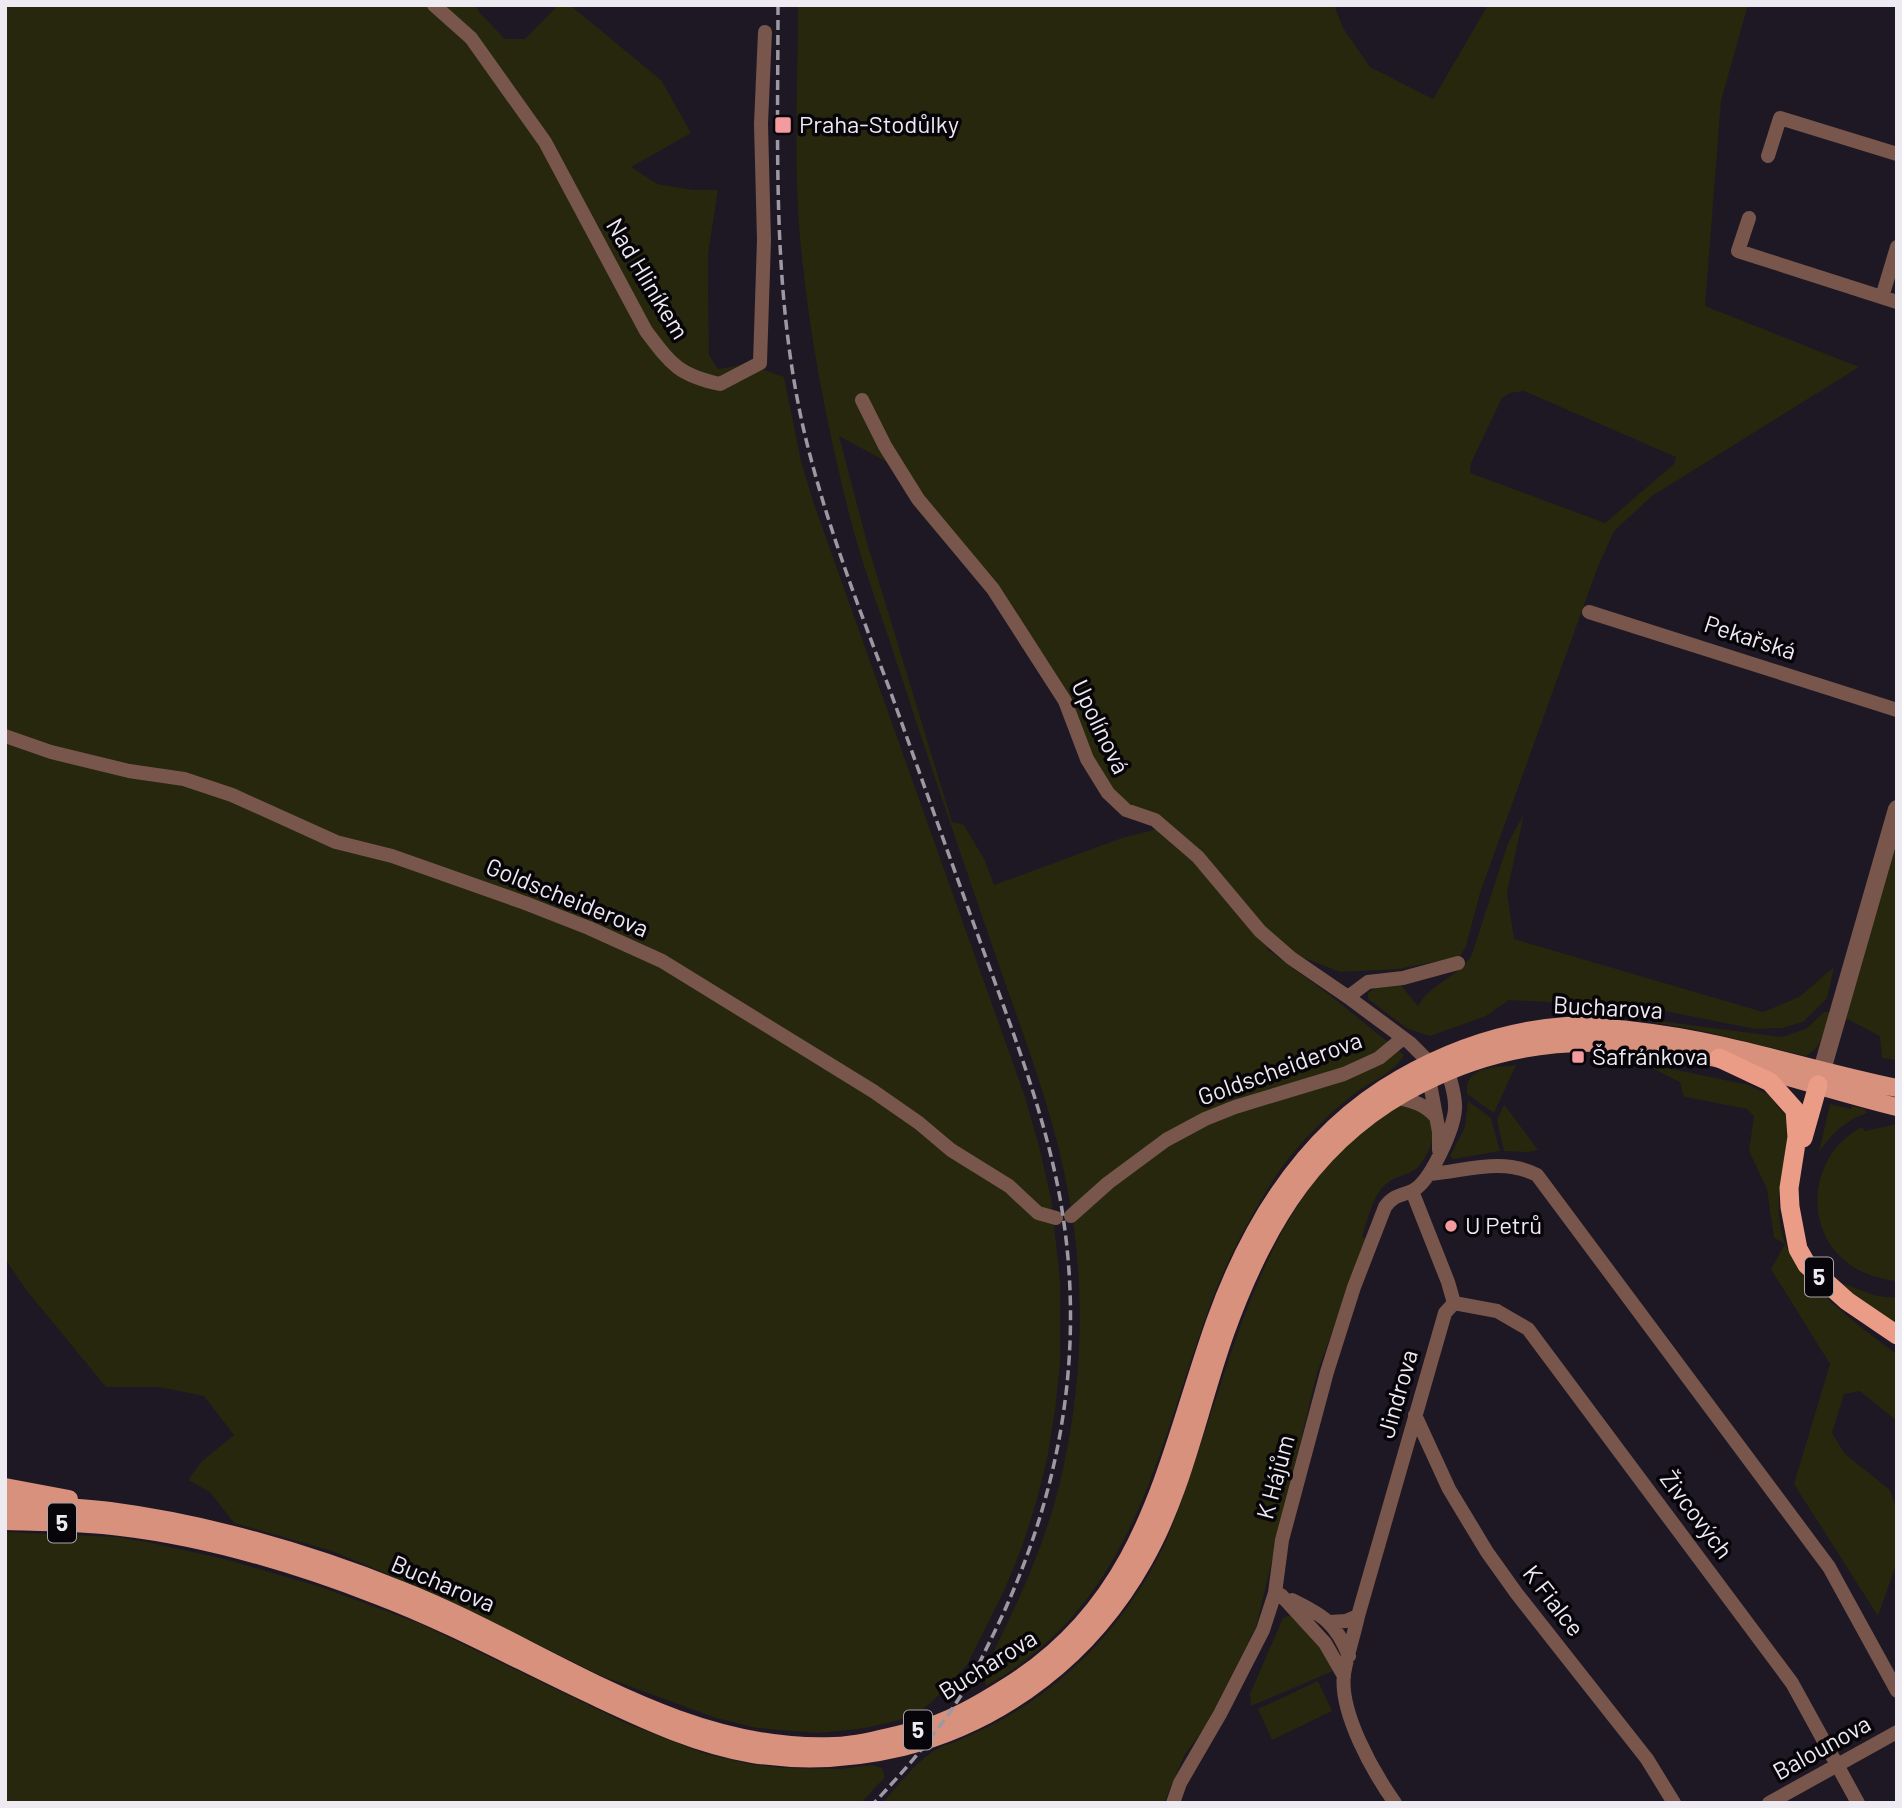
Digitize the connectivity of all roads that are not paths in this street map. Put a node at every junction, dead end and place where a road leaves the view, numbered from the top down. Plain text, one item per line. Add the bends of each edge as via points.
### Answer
1 (434, 5) edge
2 (765, 32) dead end
3 (1897, 154) edge
4 (1768, 156) dead end
5 (1749, 218) dead end
6 (1897, 247) edge
7 (1882, 298) junction
8 (1897, 302) edge
9 (862, 400) dead end
10 (1589, 612) dead end
11 (1897, 710) edge
12 (5, 736) edge
13 (1897, 809) edge
14 (1458, 963) dead end
15 (1348, 996) junction
16 (1403, 1038) junction
17 (1719, 1058) junction
18 (1429, 1062) junction
19 (1448, 1071) junction
20 (1820, 1077) junction
21 (1428, 1080) junction
22 (1897, 1088) edge
23 (1394, 1097) junction
24 (1897, 1107) edge
25 (1437, 1119) junction
26 (1438, 1155) junction
27 (1429, 1174) junction
28 (1789, 1188) junction
29 (1412, 1191) junction
30 (1454, 1303) junction
31 (1897, 1335) edge
32 (1415, 1415) junction
33 (5, 1487) edge
34 (5, 1504) edge
35 (103, 1510) junction
36 (5, 1521) edge
37 (184, 1532) junction
38 (229, 1542) junction
39 (1278, 1594) junction
40 (1358, 1616) junction
41 (1330, 1622) junction
42 (1349, 1656) junction
43 (1344, 1676) junction
44 (1897, 1691) edge
45 (1897, 1732) edge
46 (1838, 1765) junction
47 (1173, 1803) edge
48 (1395, 1803) edge
49 (1674, 1803) edge
50 (1769, 1803) edge
51 (1858, 1803) edge

1 - 2 street, Nad Hliníkem via 471,38 545,142 646,331 681,372 720,384 760,363
3 - 4 street via 1780,118
5 - 7 street via 1738,251
6 - 7 street
7 - 8 street
9 - 15 street, Upolínová via 918,499 993,589 1065,701 1087,759 1108,793 1126,810 1155,820 1198,857 1260,931
10 - 11 street, Pekařská
12 - 16 street, Goldscheiderova via 51,752 184,779 232,795 336,842 392,856 525,903 662,961 873,1091 951,1150 1009,1186 1038,1213 1064,1217 1166,1140 1205,1119 1344,1074 1378,1058
13 - 20 street
14 - 15 street via 1404,978 1368,982
15 - 16 street, Upolínová
16 - 18 street, Upolínová
17 - 19 main road, Bucharova / 5 via 1648,1045 1566,1043 1504,1052
17 - 20 main road, Bucharova / 5
17 - 28 highway, 5 via 1770,1082 1795,1110 1797,1137
18 - 19 street, Upolínová
18 - 20 main road, Bucharova / 5 via 1506,1036 1578,1026 1732,1046
18 - 21 street
18 - 38 main road, Bucharova / 5 via 1382,1088 1333,1127 1274,1200 1217,1317 1147,1522 1111,1588 1045,1661 947,1720 843,1745 779,1743 714,1731 639,1702 402,1590 312,1558
19 - 21 main road, Bucharova / 5
19 - 26 street, K Hájům via 1455,1112
20 - 22 main road, Bucharova / 5
20 - 24 main road, Bucharova / 5
20 - 28 highway
21 - 23 main road, Bucharova / 5
21 - 25 street
23 - 25 street via 1426,1106
23 - 38 main road, Bucharova / 5 via 1322,1157 1271,1231 1227,1328 1164,1516 1127,1588 1090,1636 1046,1677 1012,1701 950,1732 839,1759 752,1754 709,1743 632,1714 425,1614
25 - 26 street
26 - 27 street, K Hájům
27 - 29 street, K Hájům
27 - 44 street via 1498,1164 1537,1175 1829,1567
28 - 31 highway, 5 via 1793,1228 1807,1265 1847,1301
29 - 30 street
29 - 39 street, K Hájům via 1391,1198 1385,1207 1354,1287 1282,1541
30 - 32 street, Jindrova via 1445,1313
30 - 46 street, Živcových via 1497,1311 1528,1329 1792,1683
32 - 40 street, Jindrova
32 - 49 street, K Fialce via 1449,1489 1487,1552 1647,1759
33 - 35 main road via 59,1496
34 - 35 main road, Bucharova / 5
35 - 37 main road, Bucharova / 5
36 - 37 main road, Bucharova / 5
37 - 38 main road, Bucharova / 5
39 - 41 street
39 - 43 street, Jindrova via 1325,1643
39 - 47 street, K Hájům
40 - 41 street
40 - 42 street, Jindrova
41 - 42 street
42 - 43 street, Jindrova
43 - 48 street, Jindrova via 1354,1728
45 - 46 street, Balounova
46 - 50 street, Balounova
46 - 51 street, Živcových

